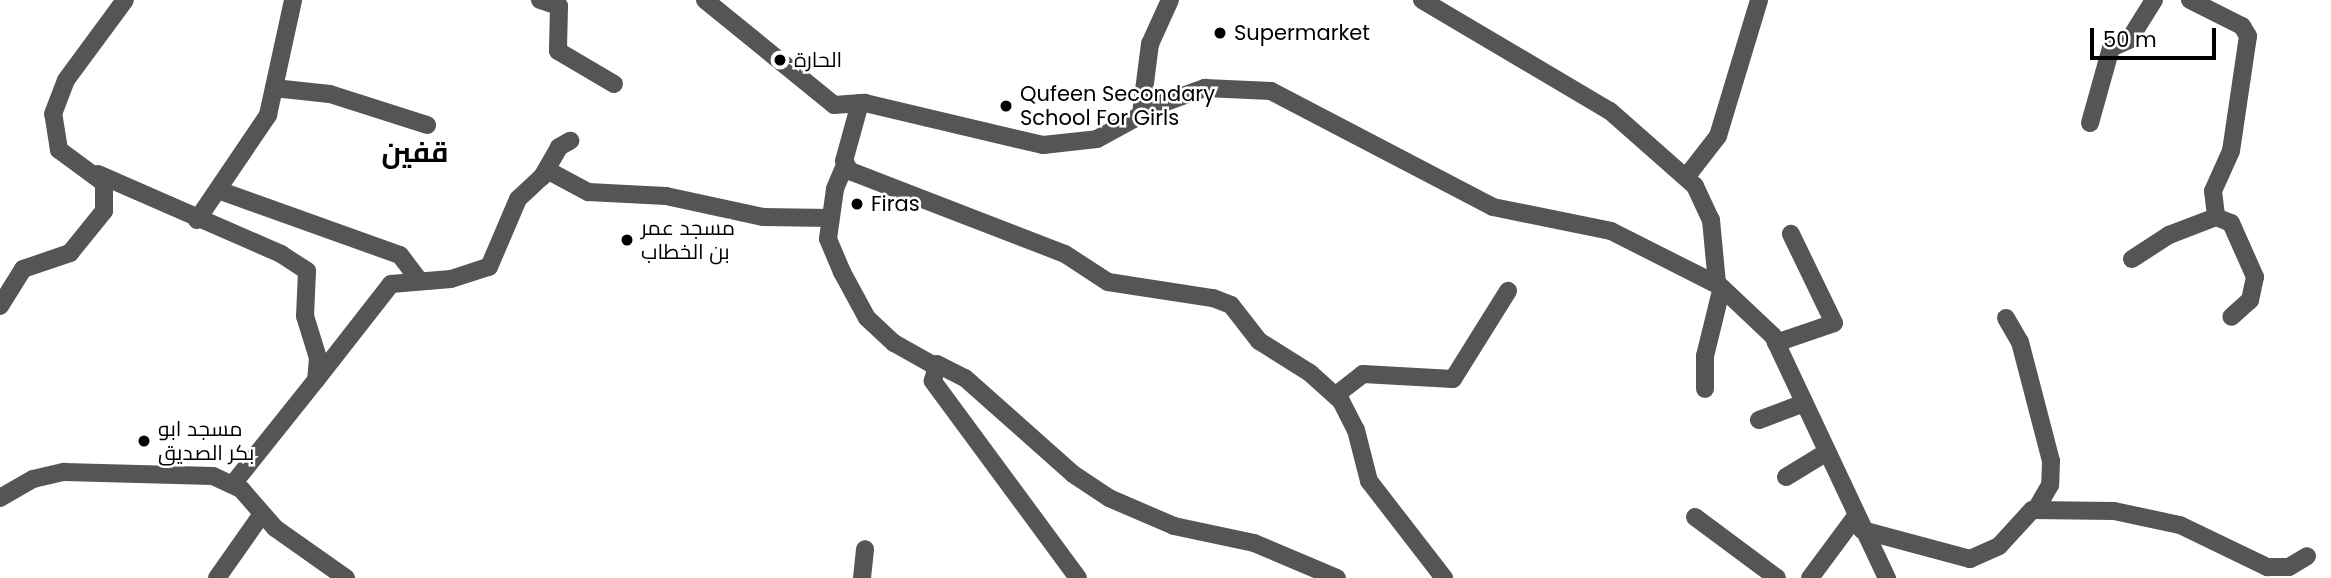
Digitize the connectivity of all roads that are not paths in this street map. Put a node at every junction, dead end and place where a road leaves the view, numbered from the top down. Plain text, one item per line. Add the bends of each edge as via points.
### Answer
1 (125, 0) edge
2 (293, 0) edge
3 (540, 0) edge
4 (705, 0) edge
5 (1170, 0) edge
6 (1422, 0) edge
7 (1759, 0) edge
8 (2154, 0) edge
9 (2190, 0) edge
10 (614, 84) dead end
11 (274, 88) junction
12 (860, 103) junction
13 (1140, 114) junction
14 (2091, 123) dead end
15 (427, 125) dead end
16 (570, 141) dead end
17 (845, 165) junction
18 (547, 170) junction
19 (98, 174) junction
20 (1687, 176) junction
21 (218, 190) junction
22 (2216, 217) junction
23 (830, 218) junction
24 (197, 220) junction
25 (1791, 234) dead end
26 (2132, 259) dead end
27 (419, 280) junction
28 (1719, 288) junction
29 (1508, 291) dead end
30 (0, 306) edge
31 (2231, 317) dead end
32 (2006, 318) dead end
33 (1776, 343) junction
34 (935, 366) junction
35 (316, 380) junction
36 (1705, 389) dead end
37 (1336, 395) junction
38 (1804, 403) junction
39 (1759, 420) dead end
40 (1827, 452) junction
41 (1786, 477) dead end
42 (233, 484) junction
43 (0, 498) edge
44 (2036, 509) junction
45 (262, 514) junction
46 (1695, 517) dead end
47 (1859, 523) junction
48 (865, 549) dead end
49 (2307, 556) dead end
50 (217, 578) edge
51 (346, 578) edge
52 (862, 578) edge
53 (1078, 578) edge
54 (1337, 578) edge
55 (1444, 578) edge
56 (1777, 578) edge
57 (1811, 578) edge
58 (1886, 578) edge

1 - 19 street via 66,80 53,114 59,150
2 - 11 street
3 - 10 street via 559,6 558,51
4 - 12 street via 830,103
5 - 13 street via 1150,44
6 - 20 street via 1582,92
7 - 20 street via 1717,136
8 - 14 street via 2129,40 2111,48
9 - 22 street via 2242,26 2248,36 2231,151 2213,191
11 - 15 street via 330,94
11 - 21 street via 263,126
12 - 13 street via 1057,146 1097,139
12 - 17 street
13 - 28 street via 1205,88 1271,91 1493,208 1611,232
16 - 18 street via 559,147
17 - 23 street
17 - 37 street via 851,172 1065,254 1108,282 1222,301 1259,341
18 - 23 street via 588,192 666,196 763,217
18 - 27 street via 515,204 489,267 465,277
19 - 24 street
19 - 30 street via 107,192 102,215 70,253 23,269
20 - 28 street via 1711,220
21 - 24 street
21 - 27 street via 400,256
22 - 26 street via 2169,235
22 - 31 street via 2231,223 2241,237 2255,277 2250,300
23 - 34 street via 828,239 867,318 894,343
24 - 35 street via 306,270 305,316 318,358
25 - 33 street via 1835,323
27 - 35 street via 398,281 384,289
28 - 33 street
28 - 36 street via 1705,356
29 - 37 street via 1453,379 1363,374
32 - 44 street via 2024,354 2051,461 2050,485
33 - 38 street
34 - 53 street via 933,381
34 - 54 street via 944,364 965,378 1073,474 1119,504 1174,526 1254,543
35 - 42 street
37 - 55 street via 1352,418 1369,481
38 - 39 street
38 - 40 street
40 - 41 street
40 - 47 street
42 - 43 street via 203,475 64,472 33,480
42 - 45 street
44 - 47 street via 2020,517 1999,546 1970,559
44 - 49 street via 2152,516 2267,567 2289,567
45 - 50 street
45 - 51 street
46 - 56 street
47 - 57 street
47 - 58 street
48 - 52 street

